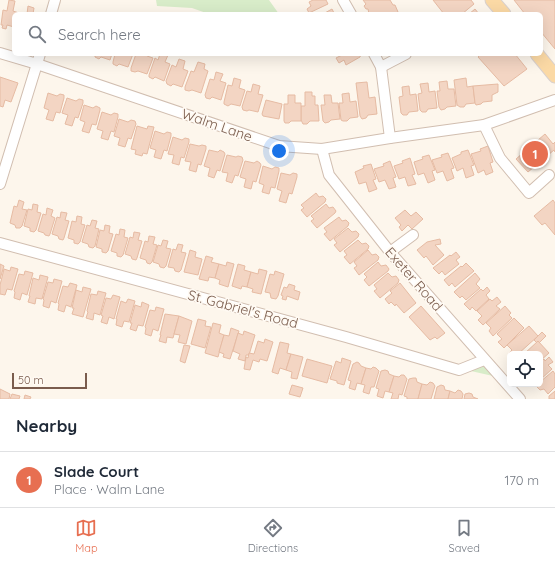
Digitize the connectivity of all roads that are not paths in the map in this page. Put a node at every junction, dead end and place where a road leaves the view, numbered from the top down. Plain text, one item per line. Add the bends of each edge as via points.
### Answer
1 (55, 0) edge
2 (343, 0) edge
3 (492, 0) edge
4 (52, 12) edge
5 (350, 12) edge
6 (502, 12) edge
7 (0, 53) edge
8 (39, 56) edge
9 (375, 56) edge
10 (402, 56) edge
11 (539, 56) edge
12 (37, 64) junction
13 (381, 67) junction
14 (555, 76) edge
15 (555, 100) edge
16 (484, 125) junction
17 (390, 138) junction
18 (322, 150) junction
19 (549, 176) dead end
20 (0, 184) edge
21 (413, 235) dead end
22 (0, 242) edge
23 (390, 252) junction
24 (484, 360) junction
25 (520, 399) edge

1 - 4 street
2 - 5 street
3 - 6 main road
7 - 12 street, Walm Lane
8 - 12 street
9 - 13 street
10 - 13 street
11 - 14 main road
12 - 18 street, Walm Lane via 279,146
12 - 20 street
13 - 17 street
15 - 16 street, Walm Lane via 503,115
16 - 17 street, Walm Lane
16 - 19 street via 500,158 529,193
17 - 18 street, Walm Lane
18 - 23 street, Exeter Road via 329,175
21 - 23 street
22 - 24 street, St. Gabriel's Road via 459,370
23 - 24 street, Exeter Road
24 - 25 street, Exeter Road

